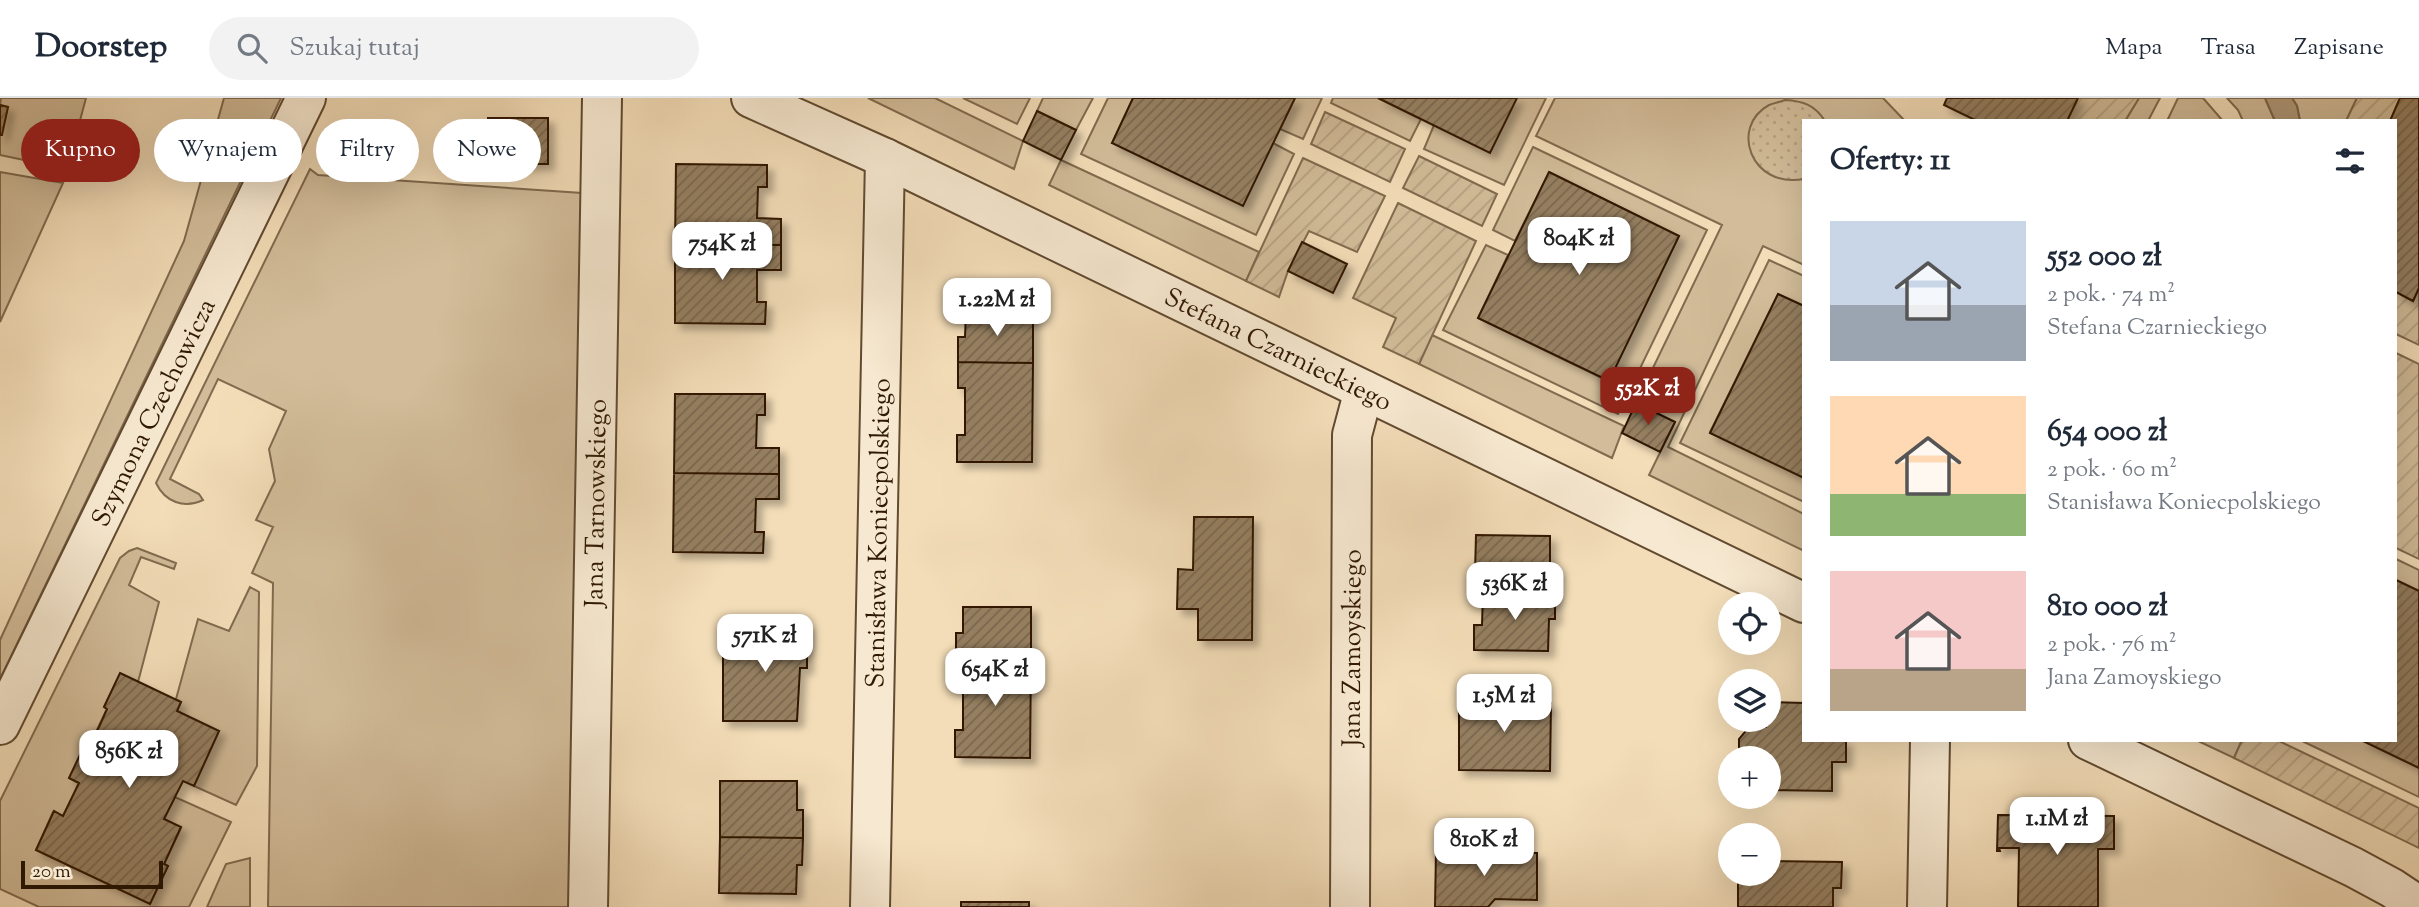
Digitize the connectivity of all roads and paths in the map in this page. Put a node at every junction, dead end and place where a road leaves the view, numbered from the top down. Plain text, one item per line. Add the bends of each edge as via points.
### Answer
1 (306, 98) edge
2 (602, 98) edge
3 (751, 98) edge
4 (885, 158) junction
5 (1364, 390) junction
6 (1802, 602) edge
7 (0, 725) edge
8 (1930, 742) edge
9 (2092, 742) edge
10 (2419, 906) edge
11 (588, 907) edge
12 (870, 907) edge
13 (1350, 907) edge
14 (1927, 907) edge

1 - 7 street, Szymona Czechowicza
2 - 11 street, Jana Tarnowskiego
3 - 4 street, Stefana Czarnieckiego
4 - 5 street, Stefana Czarnieckiego
4 - 12 street, Stanisława Koniecpolskiego
5 - 6 street, Stefana Czarnieckiego
5 - 13 street, Jana Zamoyskiego via 1352,435
8 - 14 street
9 - 10 street via 2353,867

